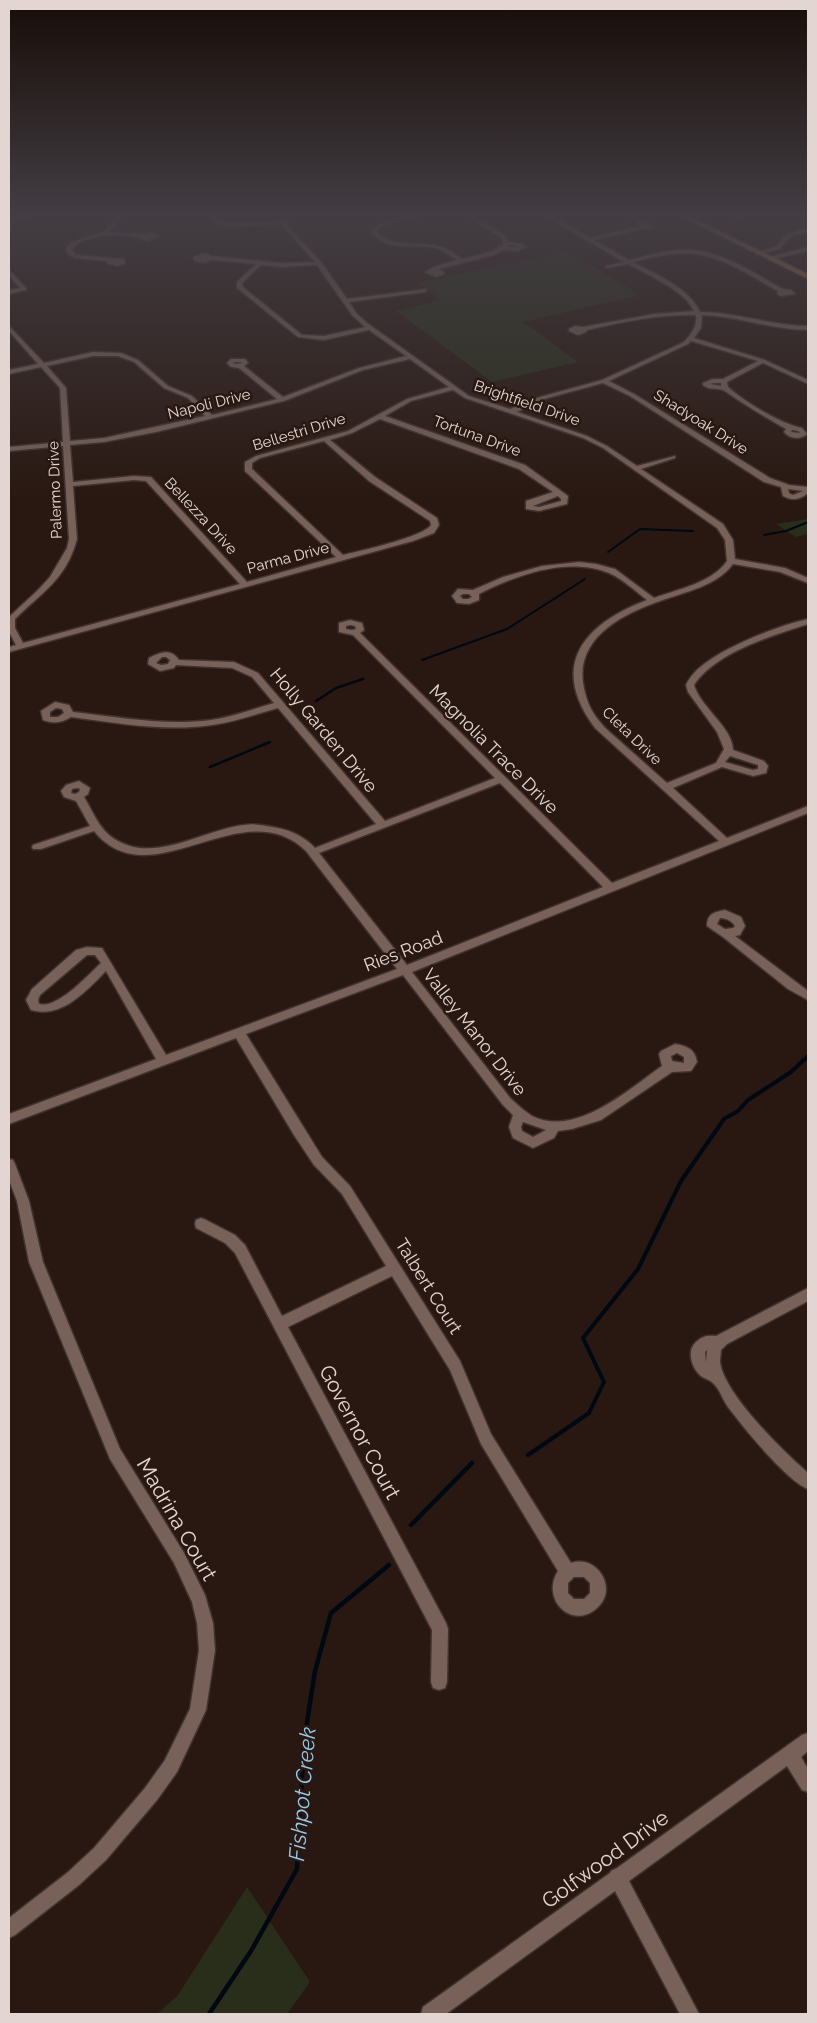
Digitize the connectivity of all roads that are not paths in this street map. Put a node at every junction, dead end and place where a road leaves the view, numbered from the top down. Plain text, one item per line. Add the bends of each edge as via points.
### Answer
1 (266, 308) edge
2 (350, 308) edge
3 (696, 308) edge
4 (698, 313) junction
5 (9, 328) edge
6 (370, 328) junction
7 (808, 328) edge
8 (583, 329) dead end
9 (691, 339) junction
10 (410, 357) junction
11 (762, 361) junction
12 (42, 364) junction
13 (240, 366) dead end
14 (9, 372) edge
15 (604, 381) junction
16 (808, 382) edge
17 (453, 388) junction
18 (282, 400) junction
19 (510, 412) junction
20 (210, 416) junction
21 (379, 416) junction
22 (790, 428) dead end
23 (325, 439) junction
24 (67, 444) junction
25 (9, 449) edge
26 (673, 457) dead end
27 (636, 468) junction
28 (70, 484) junction
29 (784, 486) junction
30 (808, 489) edge
31 (559, 493) dead end
32 (341, 558) junction
33 (731, 561) junction
34 (808, 581) edge
35 (245, 584) junction
36 (474, 593) dead end
37 (653, 601) junction
38 (808, 621) edge
39 (355, 632) dead end
40 (21, 647) junction
41 (9, 650) edge
42 (175, 662) dead end
43 (280, 704) junction
44 (69, 714) dead end
45 (728, 752) junction
46 (720, 764) junction
47 (501, 779) junction
48 (665, 788) junction
49 (78, 797) dead end
50 (808, 809) edge
51 (382, 824) junction
52 (97, 827) junction
53 (725, 841) junction
54 (37, 847) dead end
55 (313, 852) junction
56 (610, 888) junction
57 (727, 934) dead end
58 (107, 964) junction
59 (405, 970) junction
60 (808, 996) edge
61 (239, 1033) junction
62 (163, 1060) junction
63 (670, 1067) dead end
64 (519, 1115) junction
65 (9, 1119) edge
66 (554, 1126) junction
67 (9, 1164) edge
68 (201, 1224) dead end
69 (394, 1268) junction
70 (808, 1294) edge
71 (280, 1324) junction
72 (808, 1482) edge
73 (567, 1571) dead end
74 (440, 1682) dead end
75 (808, 1741) edge
76 (790, 1754) junction
77 (808, 1784) edge
78 (617, 1878) junction
79 (9, 1928) edge
80 (430, 2014) edge
81 (690, 2014) edge

1 - 6 street via 306,342
2 - 6 street, Brightfield Drive
3 - 4 street
4 - 7 street
4 - 8 street via 650,315
4 - 9 street via 697,331
5 - 12 street, Palermo Drive
6 - 10 street, Brightfield Drive
9 - 11 street
9 - 15 street
10 - 17 street, Brightfield Drive
10 - 18 street, Napoli Drive via 361,369
11 - 16 street
11 - 22 street via 725,385 734,396
12 - 14 street
12 - 20 street via 93,354 125,356 136,361 166,387 190,398
12 - 24 street, Palermo Drive via 63,388
13 - 18 street
15 - 19 street via 542,398
15 - 29 street, Shadyoak Drive via 632,395 767,480
17 - 19 street, Brightfield Drive via 475,401
17 - 21 street, Bellestri Drive via 409,400
18 - 20 street, Napoli Drive
19 - 27 street, Brightfield Drive via 586,437
20 - 24 street, Napoli Drive via 140,434
21 - 23 street, Bellestri Drive via 356,430
21 - 31 street, Tortuna Drive via 522,467
23 - 32 street, Bellestri Drive via 258,457 251,460 248,468
23 - 32 street, Parma Drive via 372,479 434,520 435,525 423,536
24 - 25 street, Napoli Drive
24 - 28 street, Palermo Drive
26 - 27 street
27 - 33 street, Brightfield Drive via 720,526 729,540
28 - 35 street, Bellezza Drive via 148,479
28 - 40 street, Palermo Drive via 71,548 44,589 11,619 11,628
29 - 30 street, Shadyoak Drive
29 - 30 street, Shadyoak Drive via 786,494 796,498
32 - 35 street, Parma Drive
33 - 34 street via 782,570
33 - 37 street, Cleta Drive via 704,583
35 - 40 street, Parma Drive
36 - 37 street via 505,578 579,564 615,573
37 - 48 street, Cleta Drive via 629,610 601,628 580,658 577,676 582,700 592,718
38 - 45 street via 751,642 704,668 693,678 690,685 692,693 726,737
39 - 47 street, Magnolia Trace Drive
40 - 41 street, Parma Drive
42 - 43 street, Holly Garden Drive via 243,668 255,674
43 - 44 street via 232,718 193,724
43 - 51 street, Holly Garden Drive
45 - 46 street
45 - 46 street via 761,763 763,770 753,773
46 - 48 street
47 - 51 street
47 - 56 street, Magnolia Trace Drive
48 - 53 street, Cleta Drive
49 - 52 street, Valley Manor Drive
50 - 53 street, Ries Road
51 - 55 street
52 - 54 street
52 - 55 street, Valley Manor Drive via 112,843 144,852 168,850 223,832 253,828 292,836
53 - 56 street, Ries Road
55 - 59 street, Valley Manor Drive
56 - 59 street, Ries Road
57 - 60 street
58 - 58 street via 98,951 80,953 36,992 32,1004 44,1010 60,1005
58 - 62 street
59 - 61 street, Ries Road
59 - 64 street, Valley Manor Drive
61 - 62 street, Ries Road
61 - 69 street, Talbert Court via 298,1131 318,1161 346,1190
62 - 65 street, Ries Road
63 - 66 street, Valley Manor Drive via 597,1117
64 - 66 street, Valley Manor Drive via 531,1122
64 - 66 street, Valley Manor Drive via 515,1127 517,1134 533,1143 550,1134
67 - 79 street, Madrina Court via 23,1201 34,1255 47,1290 115,1454 179,1558 199,1600 207,1650 198,1710 175,1758 156,1787 100,1854
68 - 71 street, Governor Court via 230,1239 240,1249
69 - 71 street
69 - 73 street, Talbert Court via 455,1366 486,1439
70 - 72 street via 719,1342 713,1353 718,1377 736,1406 766,1442
71 - 74 street, Governor Court via 440,1629
75 - 76 street, Golfwood Drive
76 - 77 street
76 - 78 street, Golfwood Drive
78 - 80 street, Golfwood Drive
78 - 81 street

